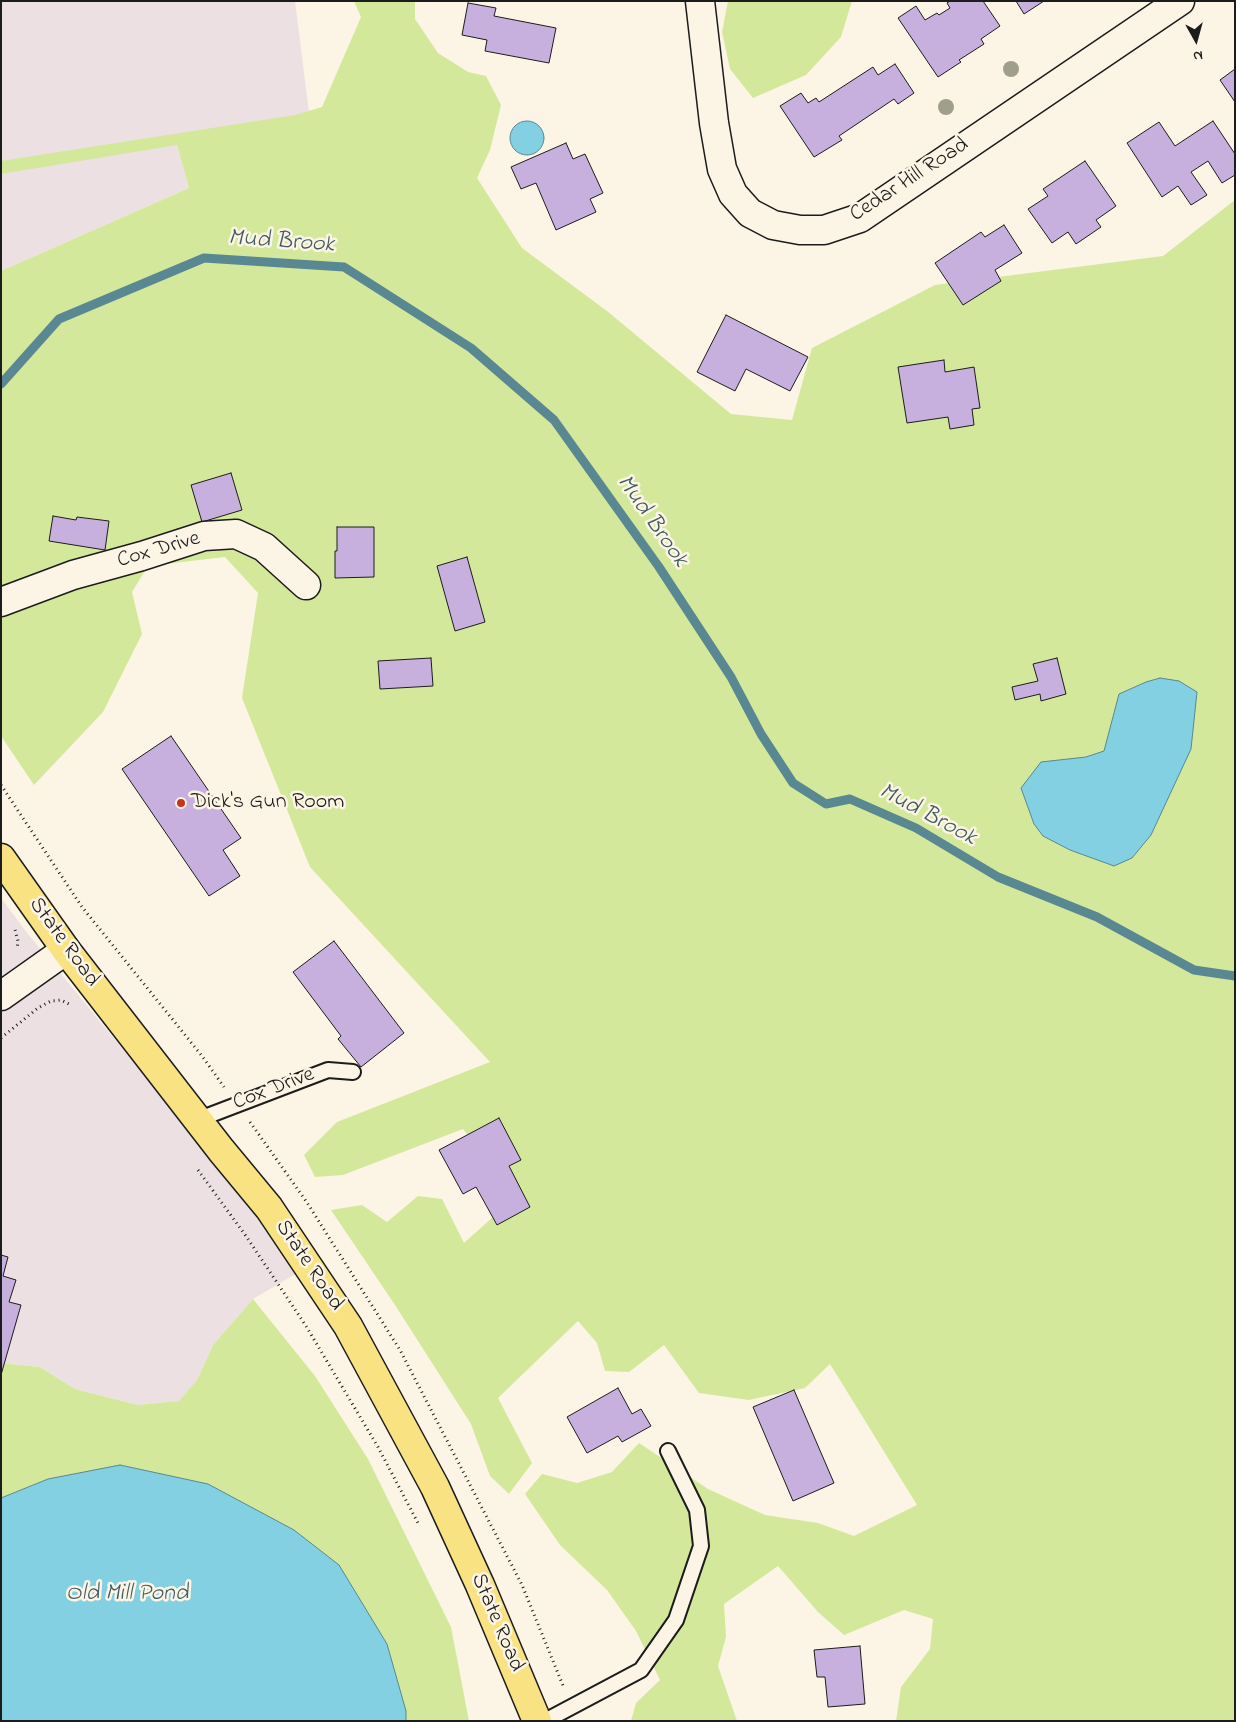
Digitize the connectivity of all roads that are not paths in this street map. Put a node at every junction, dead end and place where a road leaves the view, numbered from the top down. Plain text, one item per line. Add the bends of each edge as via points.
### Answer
1 (700, 1) edge
2 (1180, 1) edge
3 (306, 585) dead end
4 (1, 602) edge
5 (1, 858) edge
6 (66, 950) junction
7 (1, 996) edge
8 (353, 1072) dead end
9 (197, 1120) junction
10 (668, 1451) dead end
11 (537, 1721) edge
12 (545, 1721) edge

1 - 2 street, Cedar Hill Road via 722,169 733,194 750,213 774,225 800,230 824,230 860,218
3 - 4 street, Cox Drive via 264,547 236,534 204,536 73,575
5 - 6 main road, State Road
6 - 7 street
6 - 9 main road, State Road
8 - 9 lane, Cox Drive via 328,1070
9 - 11 main road, State Road via 269,1208 348,1326 435,1487
10 - 12 lane via 697,1510 701,1546 676,1620 641,1670

